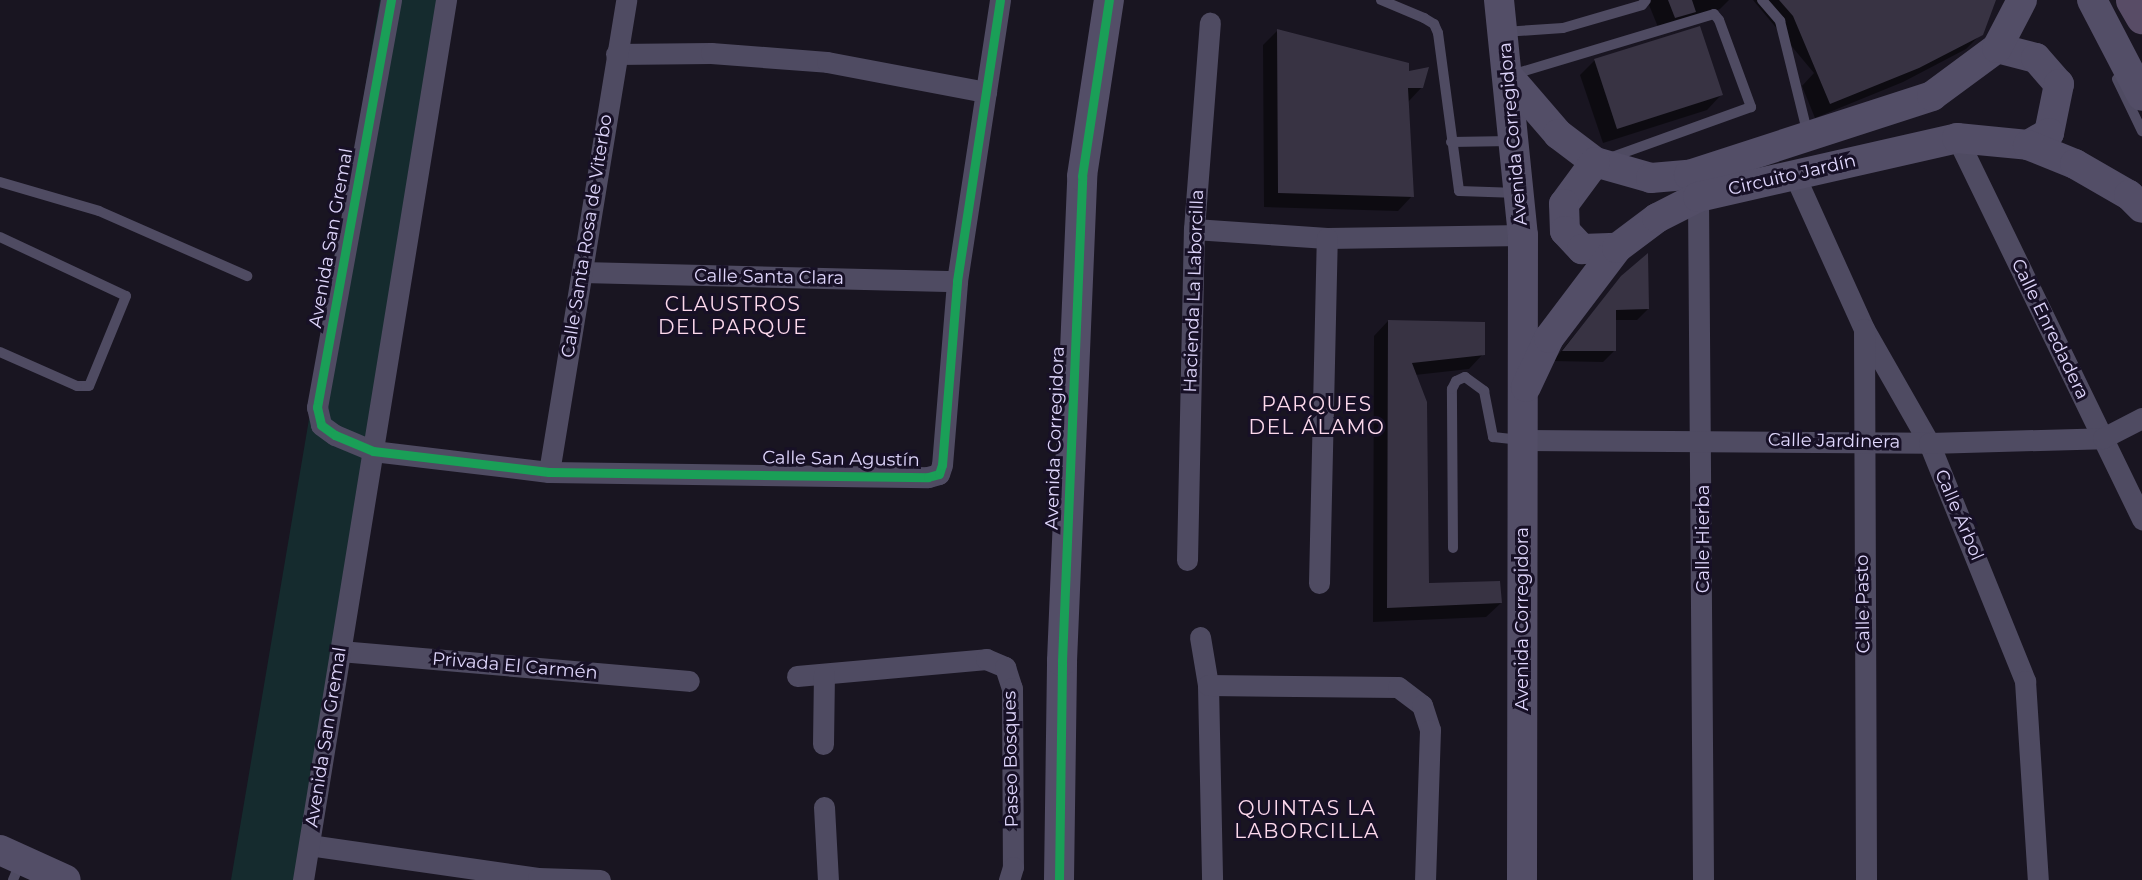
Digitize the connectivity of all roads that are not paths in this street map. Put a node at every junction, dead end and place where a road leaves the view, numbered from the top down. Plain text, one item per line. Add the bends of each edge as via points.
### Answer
1 (391, 0) edge
2 (446, 0) edge
3 (626, 0) edge
4 (1000, 0) edge
5 (1109, 0) edge
6 (1381, 0) edge
7 (1499, 0) edge
8 (1646, 0) edge
9 (1762, 0) edge
10 (2022, 0) edge
11 (2079, 0) edge
12 (2132, 0) edge
13 (2092, 14) edge
14 (2142, 17) edge
15 (1210, 23) dead end
16 (1504, 32) junction
17 (1997, 48) junction
18 (616, 54) junction
19 (2111, 68) dead end
20 (1508, 76) junction
21 (986, 92) junction
22 (2142, 96) edge
23 (2142, 132) edge
24 (1957, 138) junction
25 (1805, 140) junction
26 (1514, 141) junction
27 (1451, 142) junction
28 (2028, 145) junction
29 (1595, 162) junction
30 (1794, 174) junction
31 (0, 182) edge
32 (1518, 193) junction
33 (1698, 197) junction
34 (2142, 208) edge
35 (1194, 229) junction
36 (1523, 235) junction
37 (0, 237) edge
38 (1327, 238) junction
39 (1617, 248) junction
40 (582, 272) junction
41 (247, 276) dead end
42 (957, 281) junction
43 (1864, 329) junction
44 (0, 352) edge
45 (1521, 398) junction
46 (2142, 417) edge
47 (2103, 438) junction
48 (1702, 439) junction
49 (1522, 440) junction
50 (1862, 440) junction
51 (1929, 443) junction
52 (373, 451) junction
53 (549, 472) junction
54 (2142, 519) edge
55 (1453, 548) dead end
56 (1187, 560) dead end
57 (1319, 583) dead end
58 (1200, 637) dead end
59 (340, 651) junction
60 (824, 674) junction
61 (797, 676) dead end
62 (689, 681) dead end
63 (1208, 685) junction
64 (823, 744) dead end
65 (824, 807) dead end
66 (309, 845) junction
67 (8, 860) edge
68 (539, 879) edge
69 (66, 880) edge
70 (303, 880) edge
71 (600, 880) edge
72 (828, 880) edge
73 (1009, 880) edge
74 (1059, 880) edge
75 (1212, 880) edge
76 (1425, 880) edge
77 (1522, 880) edge
78 (1531, 880) edge
79 (1703, 880) edge
80 (1866, 880) edge
81 (2038, 880) edge

1 - 52 street, Avenida San Gremal via 317,407 321,425
2 - 52 street, Avenida San Gremal
3 - 18 street, Calle Santa Rosa de Viterbo
4 - 21 street, Calle San Agustín
5 - 74 main road, Avenida Corregidora via 1082,176 1062,661
6 - 27 lane via 1434,24
7 - 16 main road, Avenida Corregidora
8 - 16 lane via 1642,6 1563,28
9 - 25 lane via 1780,21
10 - 17 main road
11 - 13 lane
12 - 14 main road
13 - 22 main road
15 - 35 street, Hacienda La Laborcilla
16 - 20 main road, Avenida Corregidora
17 - 25 main road, Circuito Jardín via 1932,96
17 - 28 main road via 2036,58 2059,84 2049,133
18 - 21 street via 711,53 827,62
18 - 40 street, Calle Santa Rosa de Viterbo
19 - 23 lane
20 - 26 main road, Avenida Corregidora
20 - 29 main road, Circuito Jardín via 1558,134
20 - 29 lane via 1714,14 1751,107
21 - 42 street, Calle San Agustín
24 - 28 main road, Circuito Jardín
24 - 30 main road, Circuito Jardín
24 - 47 street, Calle Enredadera
25 - 29 main road, Circuito Jardín via 1689,175 1651,178
26 - 27 lane
26 - 32 main road, Avenida Corregidora
27 - 32 lane via 1459,191
28 - 34 main road, Circuito Jardín via 2075,164 2129,195
29 - 39 main road via 1564,204 1565,231 1582,249
30 - 33 main road, Circuito Jardín
30 - 43 street, Calle Árbol
31 - 41 lane via 99,211
32 - 36 main road, Avenida Corregidora
33 - 39 main road, Circuito Jardín via 1657,218
33 - 48 street, Calle Hierba
35 - 38 street
35 - 56 street, Hacienda La Laborcilla
36 - 38 street
36 - 45 main road, Avenida Corregidora
37 - 44 lane via 126,296 89,386 77,386
38 - 57 street
39 - 45 main road, Circuito Jardín via 1549,338
40 - 42 street, Calle Santa Clara
40 - 53 street, Calle Santa Rosa de Viterbo
42 - 53 street, Calle San Agustín via 939,474 928,477
43 - 50 street, Calle Pasto
43 - 51 street, Calle Árbol
45 - 49 main road, Avenida Corregidora
46 - 47 street, Calle Jardinera
47 - 51 street, Calle Jardinera
47 - 54 street, Calle Enredadera
48 - 49 street, Calle Jardinera
48 - 50 street, Calle Jardinera
48 - 79 street, Calle Hierba
49 - 55 lane via 1493,437 1484,391 1465,377 1456,381 1452,389
49 - 77 main road, Avenida Corregidora
50 - 51 street, Calle Jardinera
50 - 80 street, Calle Pasto
51 - 81 street, Calle Árbol via 2025,681
52 - 53 street, Calle San Agustín
52 - 59 street, Avenida San Gremal
58 - 63 street
59 - 62 street, Privada El Carmén
59 - 66 street, Avenida San Gremal
60 - 61 street, Paseo Bosques
60 - 64 street
60 - 73 street, Paseo Bosques via 986,659 1005,667 1012,688 1013,867
63 - 75 street
63 - 76 street via 1398,687 1422,705 1430,730
65 - 72 street
66 - 68 street
66 - 70 street, Avenida San Gremal
67 - 69 main road
68 - 71 street
77 - 78 street

